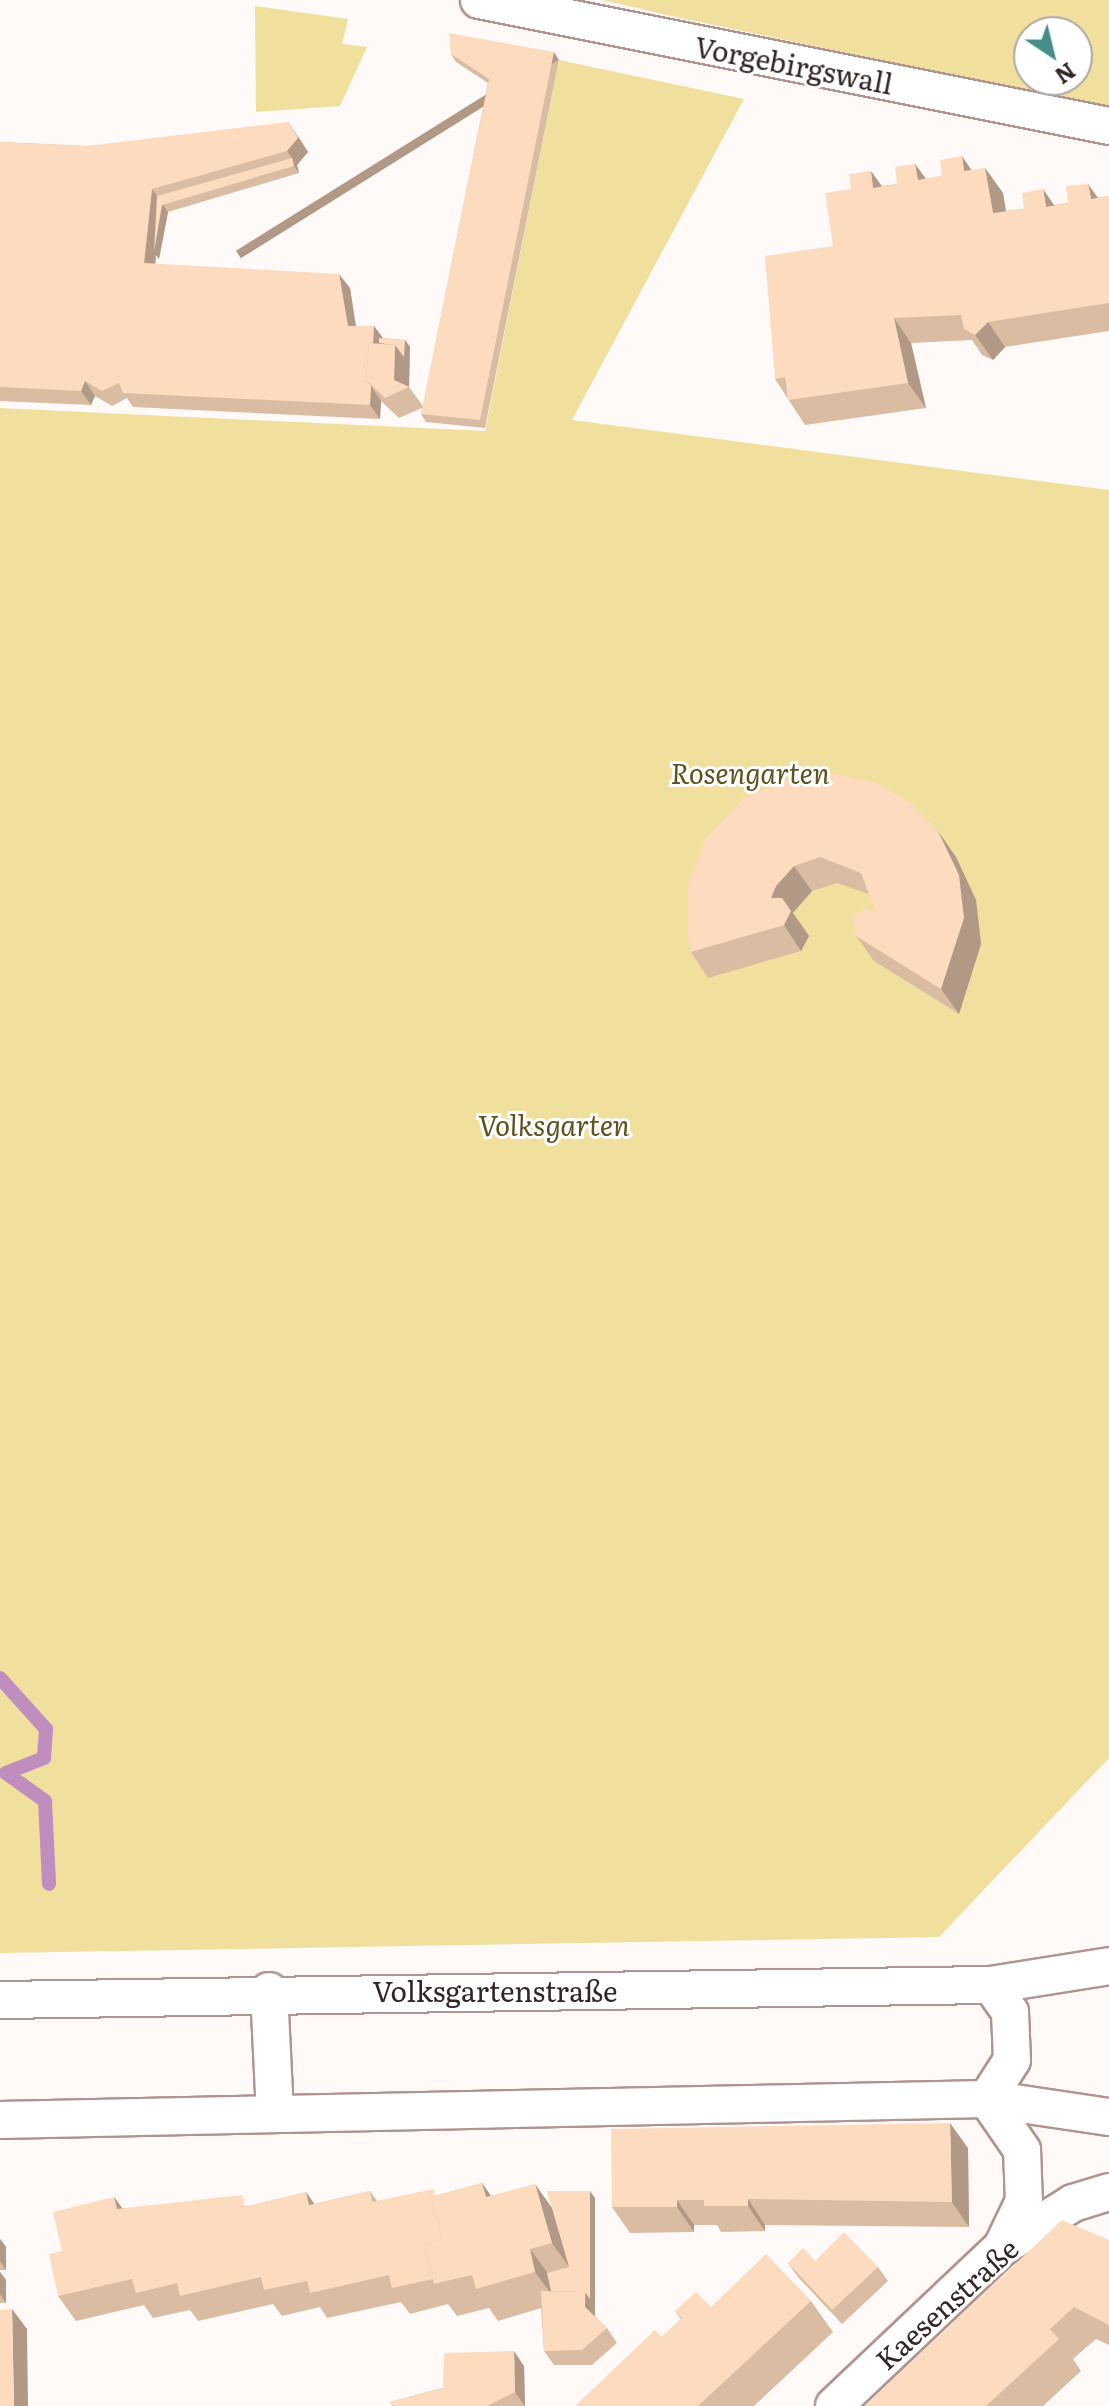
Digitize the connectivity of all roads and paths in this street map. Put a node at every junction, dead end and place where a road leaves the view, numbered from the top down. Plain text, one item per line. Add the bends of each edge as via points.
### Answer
1 (479, 0) edge
2 (1109, 126) edge
3 (1109, 1966) edge
4 (991, 1985) junction
5 (269, 1991) junction
6 (0, 2000) edge
7 (987, 2099) junction
8 (275, 2114) junction
9 (1109, 2117) edge
10 (0, 2120) edge
11 (1109, 2192) edge
12 (1001, 2248) junction
13 (834, 2406) edge

1 - 2 street, Vorgebirgswall
3 - 4 street, Volksgartenstraße
4 - 5 street, Volksgartenstraße
4 - 7 street via 1010,2012 1012,2060
5 - 6 street, Volksgartenstraße
5 - 8 street
7 - 8 street
7 - 9 street
7 - 12 street via 1022,2150 1024,2201
8 - 10 street
11 - 12 street, Kaesenstraße via 1073,2203
12 - 13 street, Kaesenstraße

